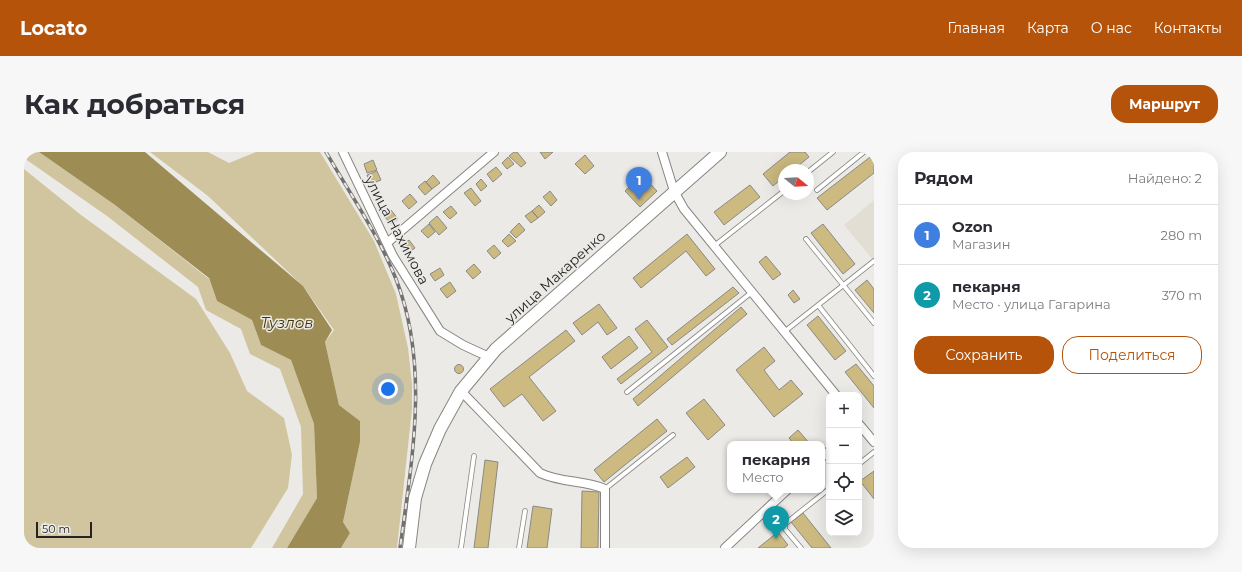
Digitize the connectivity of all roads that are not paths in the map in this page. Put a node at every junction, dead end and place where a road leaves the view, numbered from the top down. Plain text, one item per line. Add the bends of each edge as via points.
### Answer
1 (343, 152) edge
2 (494, 152) edge
3 (662, 152) edge
4 (720, 152) edge
5 (833, 152) edge
6 (864, 152) edge
7 (814, 167) edge
8 (817, 190) dead end
9 (674, 191) junction
10 (778, 196) edge
11 (806, 239) dead end
12 (387, 243) junction
13 (714, 246) junction
14 (874, 260) edge
15 (843, 285) junction
16 (752, 292) junction
17 (818, 305) junction
18 (874, 323) edge
19 (784, 332) junction
20 (489, 357) junction
21 (874, 376) edge
22 (461, 391) junction
23 (627, 392) dead end
24 (834, 392) edge
25 (862, 428) edge
26 (673, 435) dead end
27 (874, 442) edge
28 (874, 452) edge
29 (474, 456) dead end
30 (862, 462) edge
31 (605, 489) junction
32 (783, 493) edge
33 (823, 493) edge
34 (525, 511) dead end
35 (409, 548) edge
36 (462, 548) edge
37 (519, 548) edge
38 (605, 548) edge
39 (725, 548) edge
40 (801, 548) edge

1 - 12 street, улица Нахимова
2 - 12 street
3 - 9 street
4 - 9 main road, улица Макаренко
5 - 7 lane
6 - 8 lane
9 - 13 street via 684,209
9 - 20 main road, улица Макаренко
10 - 13 lane
11 - 15 lane
12 - 20 street, улица Нахимова via 440,331 463,346
13 - 16 street
14 - 15 lane
15 - 17 lane
15 - 18 lane
16 - 19 street
16 - 23 lane
17 - 19 lane
17 - 21 lane
19 - 24 street
20 - 22 main road, улица Макаренко
22 - 31 street via 540,473 550,478 592,484
22 - 35 main road, улица Макаренко via 440,429 425,464 415,498
25 - 27 street
26 - 31 lane
28 - 30 lane
29 - 36 lane
31 - 38 street
32 - 39 street
33 - 40 lane via 785,524 785,529
34 - 37 lane

